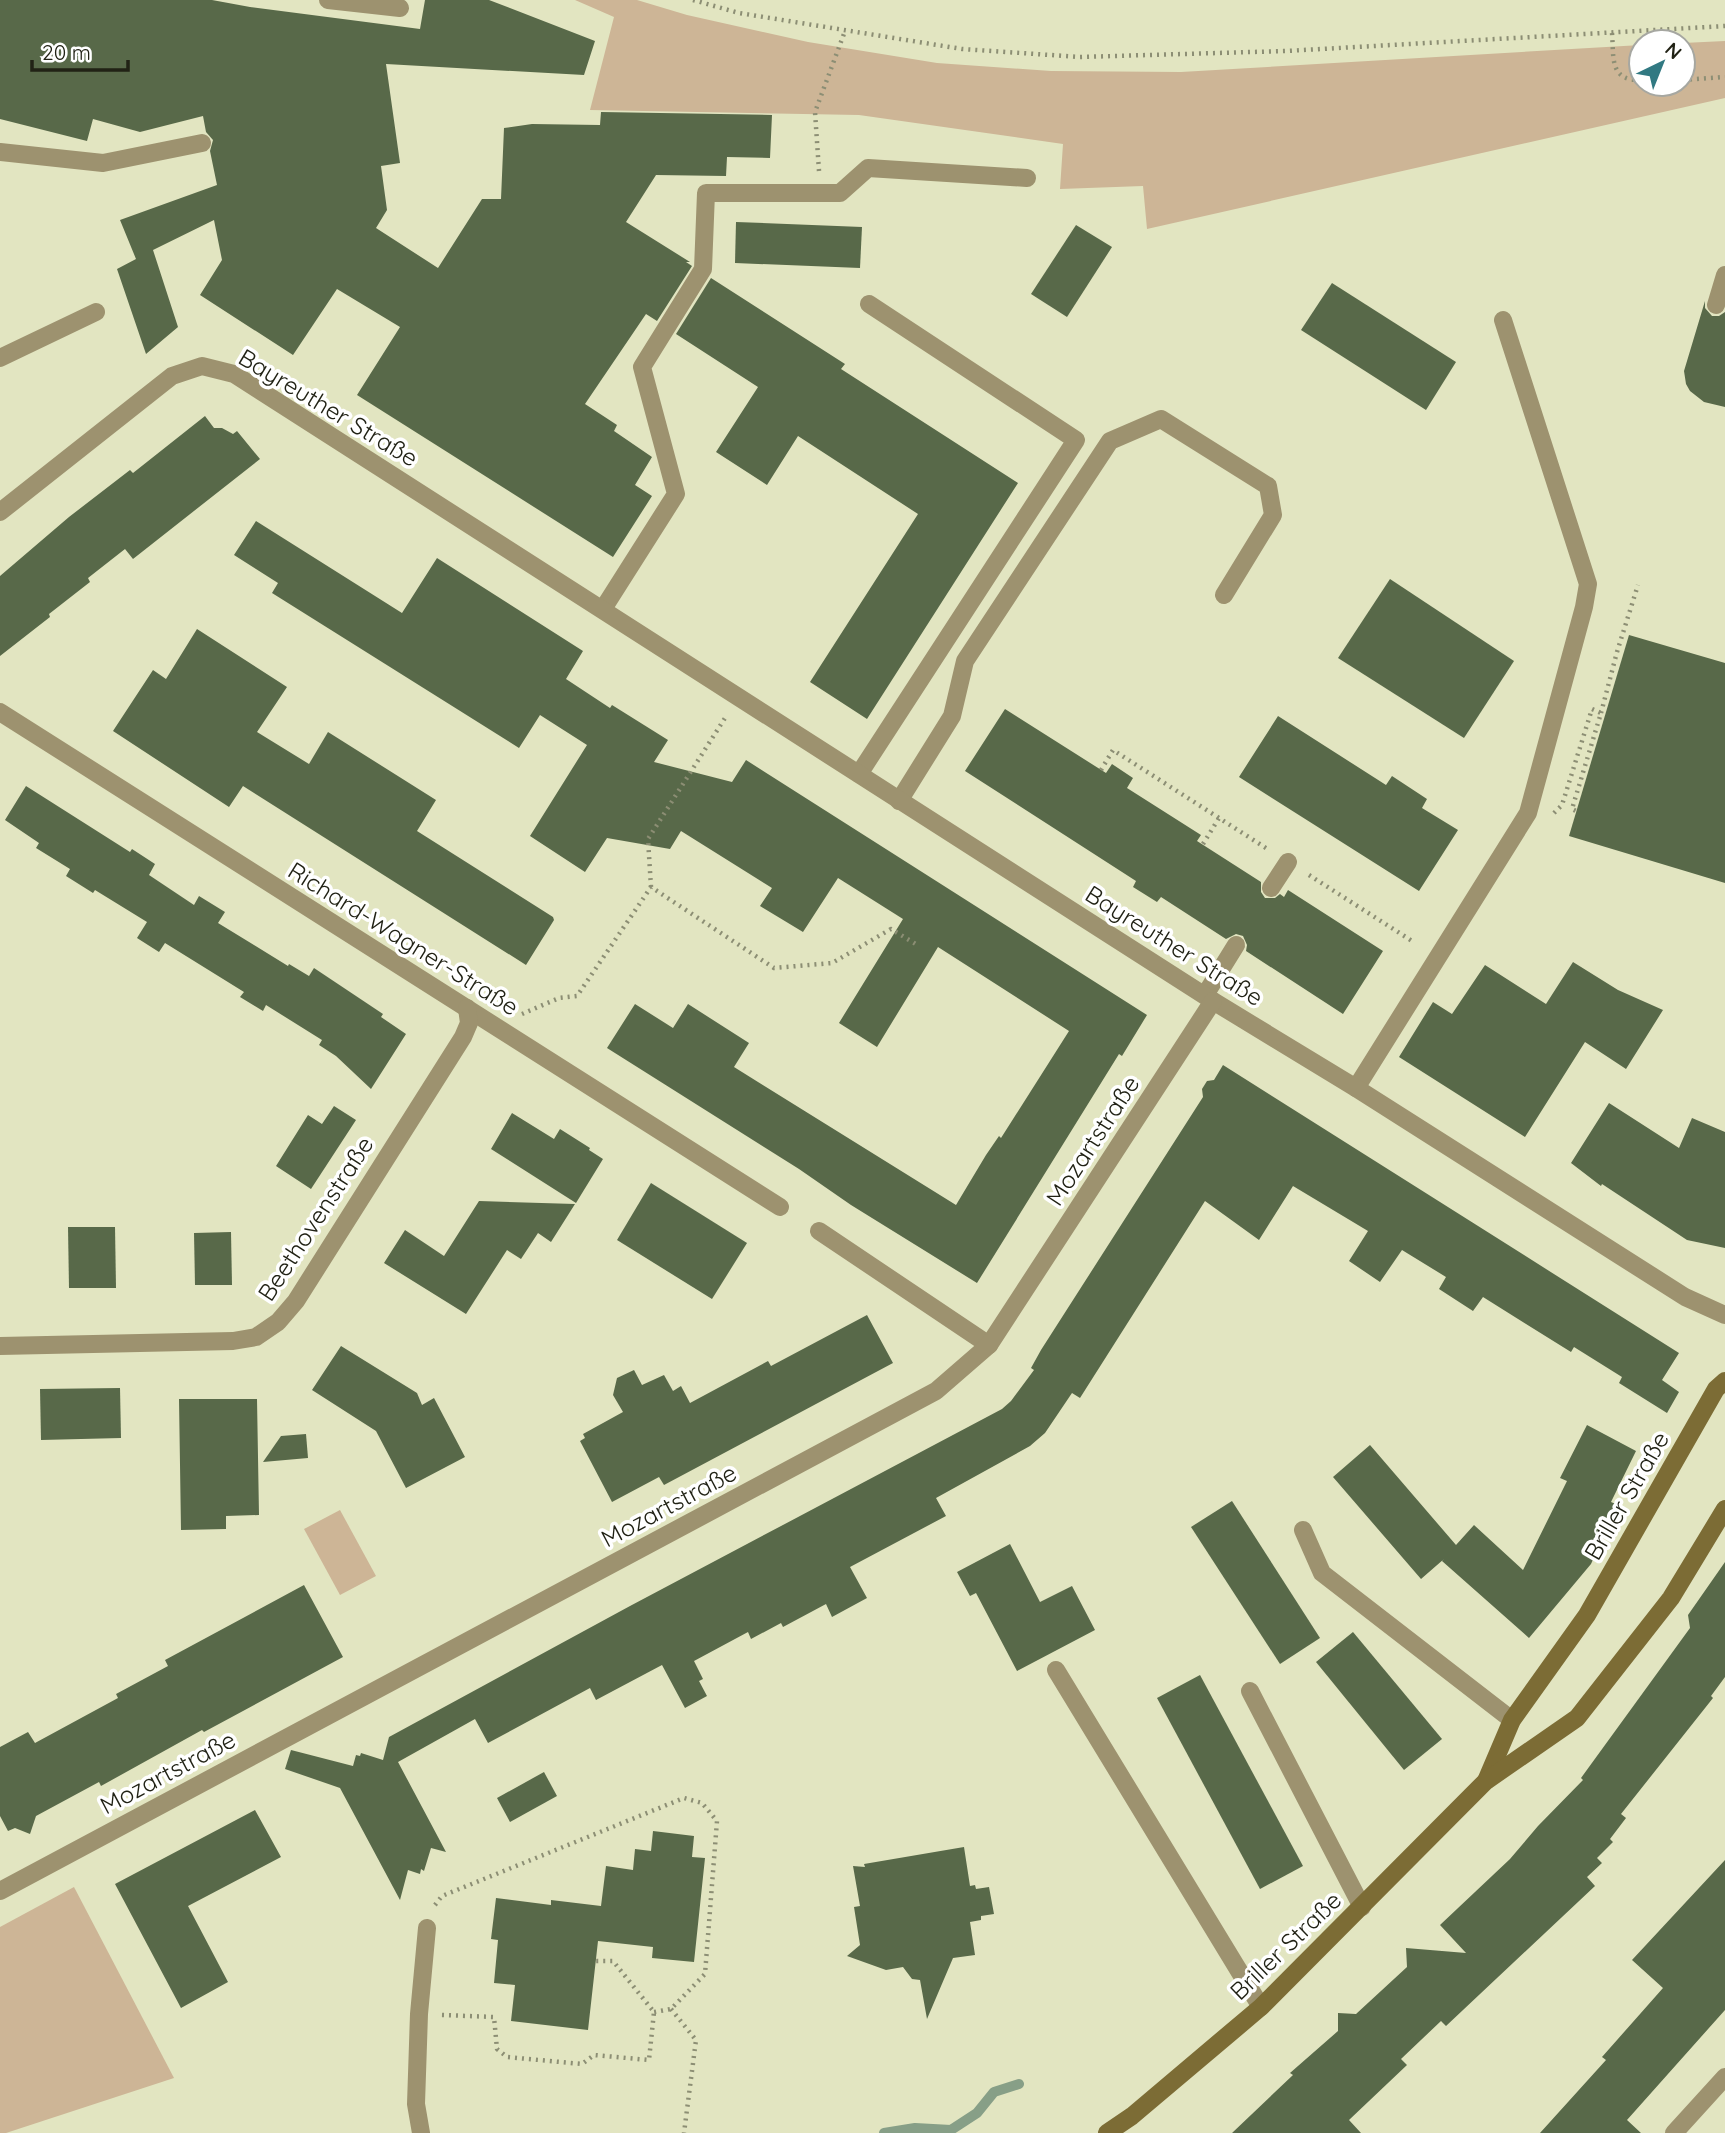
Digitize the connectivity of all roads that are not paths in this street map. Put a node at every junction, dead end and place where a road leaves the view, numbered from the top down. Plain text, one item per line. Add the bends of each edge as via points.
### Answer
1 (328, 0) edge
2 (400, 8) dead end
3 (202, 144) dead end
4 (0, 152) edge
5 (1027, 178) dead end
6 (1725, 275) edge
7 (869, 304) dead end
8 (1716, 305) dead end
9 (96, 312) dead end
10 (1503, 320) dead end
11 (0, 358) edge
12 (0, 512) edge
13 (1224, 595) dead end
14 (603, 609) junction
15 (0, 712) edge
16 (859, 774) junction
17 (899, 801) junction
18 (1288, 862) road end
19 (1271, 888) dead end
20 (1236, 945) dead end
21 (1209, 998) junction
22 (467, 1008) junction
23 (1356, 1088) junction
24 (780, 1207) dead end
25 (820, 1231) dead end
26 (1725, 1315) edge
27 (989, 1345) junction
28 (0, 1346) edge
29 (1725, 1381) edge
30 (1725, 1509) edge
31 (1303, 1530) dead end
32 (1056, 1670) dead end
33 (1250, 1692) dead end
34 (1512, 1720) junction
35 (1486, 1781) junction
36 (0, 1891) edge
37 (1362, 1907) junction
38 (427, 1928) road end
39 (1261, 2007) junction
40 (1725, 2077) edge
41 (421, 2133) edge
42 (1107, 2133) edge
43 (1674, 2133) edge

1 - 2 street
3 - 4 street via 103,163
5 - 14 street via 868,168 840,193 706,193 704,269 642,367 676,494
6 - 8 street
7 - 16 street via 1076,440
9 - 11 street
10 - 23 street via 1588,584 1584,607 1528,813
12 - 14 street, Bayreuther Straße via 172,376 202,366 234,374
13 - 17 street via 1273,515 1268,486 1161,419 1110,441 965,660 952,716
14 - 16 street, Bayreuther Straße
15 - 22 street, Richard-Wagner-Straße
16 - 17 street, Bayreuther Straße
17 - 21 street, Bayreuther Straße
18 - 19 street
20 - 21 street, Mozartstraße
21 - 23 street, Bayreuther Straße
21 - 27 street, Mozartstraße
22 - 24 street, Richard-Wagner-Straße
22 - 28 street, Beethovenstraße via 469,1023 463,1037 296,1301 278,1322 257,1337 233,1341
23 - 26 street, Bayreuther Straße via 1685,1297
25 - 27 street
27 - 36 street, Mozartstraße via 936,1391
29 - 34 main road, Briller Straße via 1716,1389 1587,1615
30 - 35 main road, Briller Straße via 1671,1598 1577,1718
31 - 34 street via 1322,1573
32 - 39 street
33 - 37 street
34 - 35 main road, Briller Straße
35 - 37 main road, Briller Straße
37 - 39 main road, Briller Straße
38 - 41 street via 416,2104
39 - 42 main road, Briller Straße
40 - 43 street

